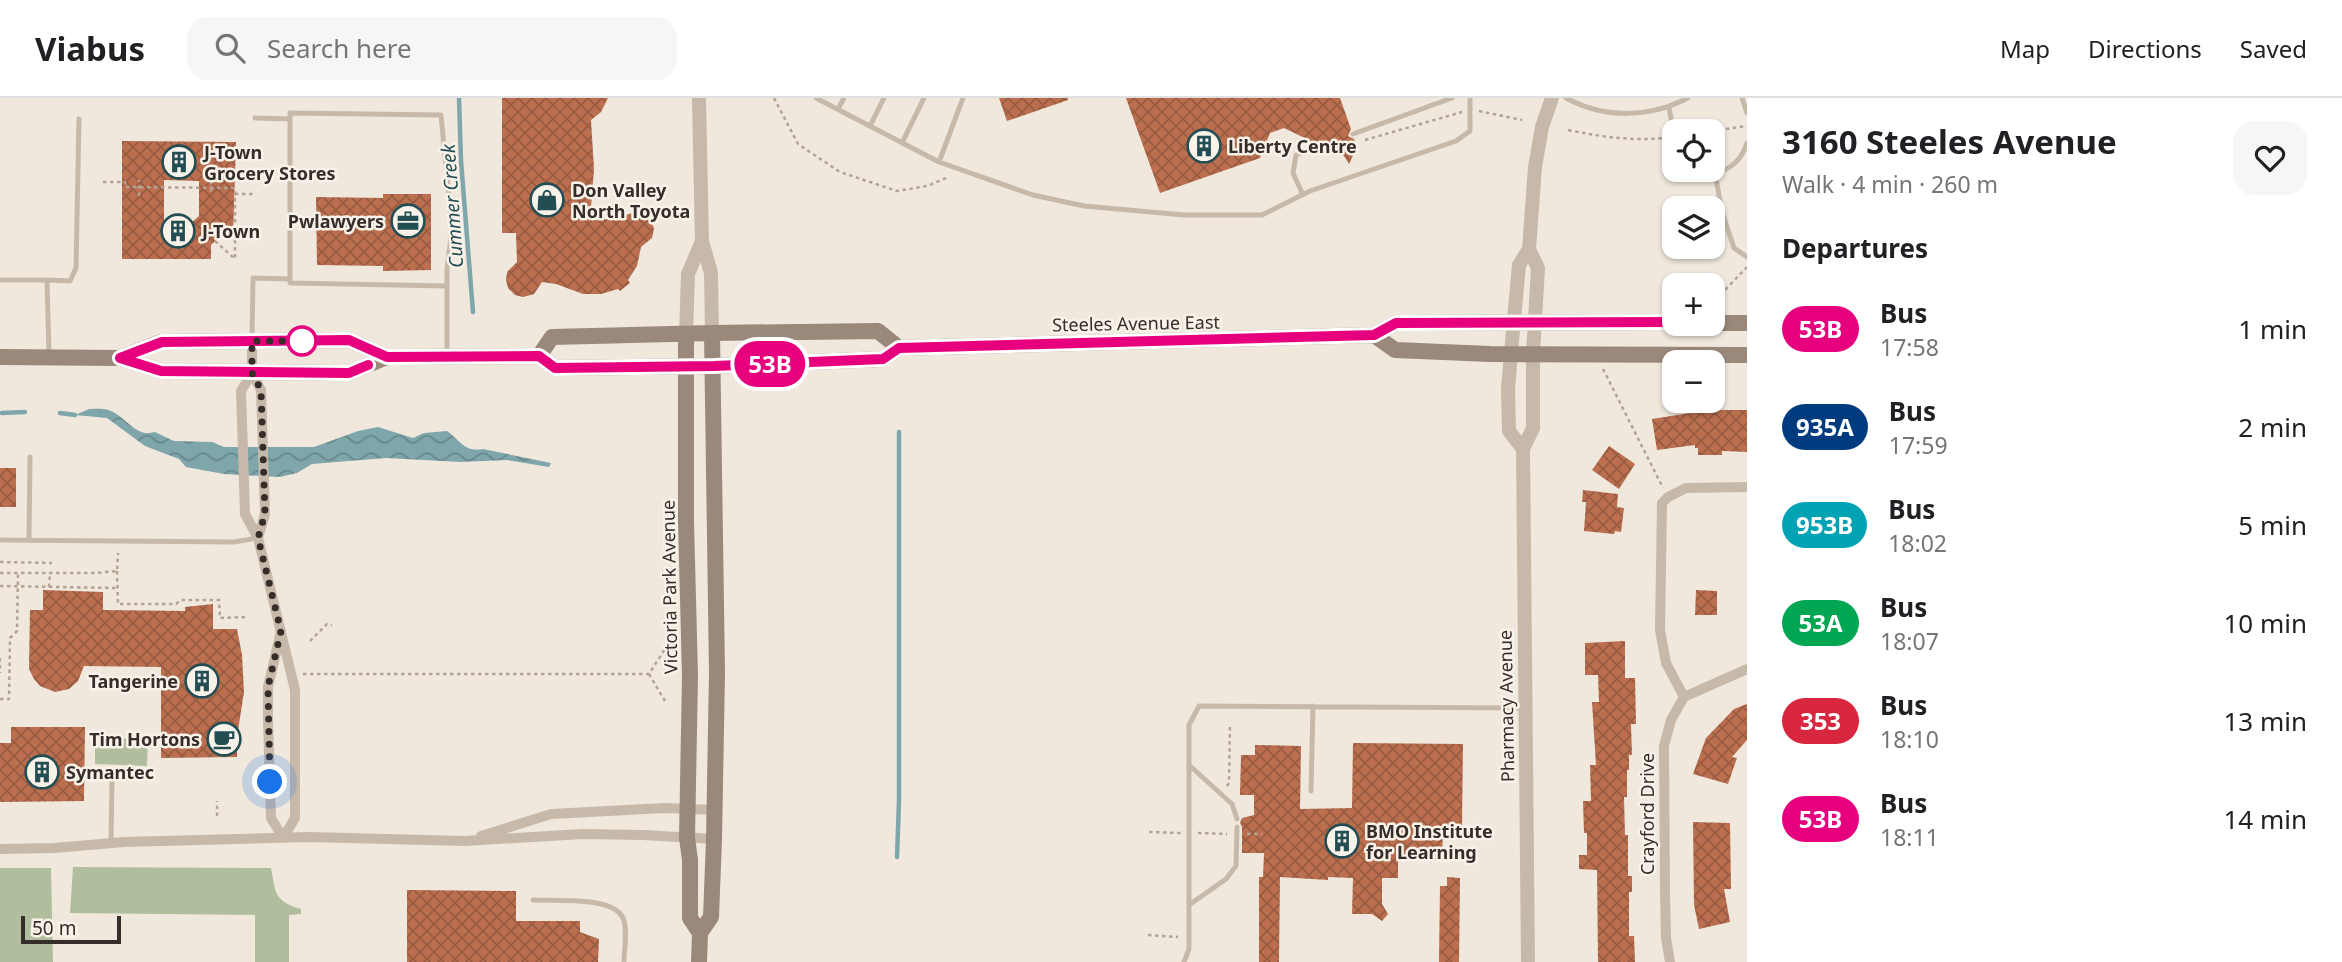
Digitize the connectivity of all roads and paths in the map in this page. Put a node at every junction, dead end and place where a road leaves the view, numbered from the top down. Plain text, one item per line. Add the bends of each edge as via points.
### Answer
1 (699, 98) edge
2 (774, 98) edge
3 (816, 98) edge
4 (844, 98) edge
5 (884, 98) edge
6 (924, 98) edge
7 (963, 98) edge
8 (1452, 98) edge
9 (1470, 98) edge
10 (1552, 98) edge
11 (1566, 98) edge
12 (1688, 98) edge
13 (1742, 98) edge
14 (1669, 108) junction
15 (838, 109) junction
16 (1469, 110) junction
17 (1747, 113) edge
18 (256, 118) dead end
19 (79, 119) dead end
20 (290, 119) junction
21 (1671, 119) edge
22 (1522, 120) dead end
23 (870, 126) junction
24 (1747, 126) edge
25 (1725, 129) edge
26 (1568, 130) dead end
27 (1361, 131) junction
28 (1353, 134) dead end
29 (1662, 139) edge
30 (902, 143) junction
31 (1747, 143) edge
32 (1321, 146) dead end
33 (939, 162) junction
34 (1725, 170) edge
35 (963, 171) junction
36 (139, 180) dead end
37 (211, 181) dead end
38 (103, 182) dead end
39 (1716, 182) edge
40 (139, 187) junction
41 (211, 188) junction
42 (235, 194) junction
43 (256, 194) dead end
44 (211, 195) dead end
45 (1303, 195) junction
46 (138, 196) dead end
47 (215, 241) dead end
48 (702, 241) junction
49 (1529, 250) junction
50 (1747, 257) edge
51 (1747, 267) edge
52 (290, 279) junction
53 (0, 280) edge
54 (47, 280) junction
55 (447, 286) junction
56 (1725, 290) edge
57 (1514, 322) junction
58 (1536, 322) junction
59 (1662, 322) edge
60 (1725, 323) edge
61 (1747, 323) edge
62 (712, 332) junction
63 (686, 334) junction
64 (1374, 335) junction
65 (252, 341) junction
66 (899, 348) junction
67 (1747, 349) edge
68 (1725, 351) edge
69 (1511, 353) junction
70 (1533, 354) junction
71 (1662, 355) edge
72 (1725, 355) edge
73 (1747, 355) edge
74 (539, 356) junction
75 (0, 357) edge
76 (387, 357) junction
77 (447, 357) junction
78 (49, 358) junction
79 (120, 358) junction
80 (714, 366) junction
81 (685, 367) junction
82 (1602, 369) dead end
83 (252, 373) junction
84 (1523, 449) junction
85 (30, 457) dead end
86 (1747, 487) edge
87 (1668, 497) junction
88 (258, 538) junction
89 (0, 540) edge
90 (29, 540) junction
91 (118, 553) dead end
92 (0, 562) edge
93 (52, 563) dead end
94 (117, 571) junction
95 (0, 573) edge
96 (18, 573) junction
97 (50, 573) junction
98 (0, 586) edge
99 (18, 586) junction
100 (49, 587) dead end
101 (117, 588) junction
102 (246, 617) dead end
103 (332, 625) dead end
104 (281, 631) junction
105 (310, 641) dead end
106 (665, 649) dead end
107 (0, 658) edge
108 (0, 667) edge
109 (10, 667) junction
110 (1747, 669) edge
111 (0, 673) edge
112 (303, 674) dead end
113 (649, 674) junction
114 (1684, 697) junction
115 (0, 699) edge
116 (665, 701) dead end
117 (1313, 706) junction
118 (1526, 708) junction
119 (1230, 725) dead end
120 (1189, 765) junction
121 (111, 779) dead end
122 (1227, 786) dead end
123 (1311, 791) dead end
124 (217, 801) dead end
125 (688, 809) junction
126 (714, 810) junction
127 (217, 816) dead end
128 (1237, 819) dead end
129 (1238, 831) joint
130 (1262, 834) dead end
131 (283, 838) junction
132 (687, 838) junction
133 (714, 839) junction
134 (465, 841) junction
135 (111, 843) junction
136 (0, 849) edge
137 (533, 900) dead end
138 (1189, 905) junction
139 (700, 933) junction
140 (1148, 936) dead end
141 (1178, 937) dead end
142 (624, 962) edge
143 (699, 962) edge
144 (1184, 962) edge
145 (1528, 962) edge
146 (1670, 962) edge

1 - 48 street, Victoria Park Avenue
2 - 35 path via 799,144 840,172 897,191 927,186
3 - 15 lane
4 - 15 lane
5 - 23 lane
6 - 30 lane
7 - 33 lane
8 - 27 lane
9 - 16 lane
10 - 49 street via 1535,167
11 - 14 lane via 1607,113
12 - 14 lane
13 - 17 lane
14 - 21 lane
15 - 23 lane
16 - 22 path
16 - 27 path via 1366,141
16 - 45 lane via 1470,131 1456,141
18 - 20 lane
19 - 54 lane via 76,268 70,281
20 - 52 lane
20 - 55 lane via 290,113 441,116 452,229
23 - 30 lane
24 - 25 path
26 - 29 path via 1633,141
27 - 28 lane
30 - 33 lane
31 - 34 lane via 1744,154
32 - 45 lane via 1296,155 1293,173
33 - 35 lane
35 - 45 lane via 1033,195 1084,206 1184,215 1262,215
36 - 40 path
37 - 41 path
38 - 40 path
39 - 50 lane via 1734,248
40 - 41 path
40 - 46 path
41 - 42 path via 235,188
41 - 44 path
42 - 43 path
42 - 47 path via 235,259
48 - 62 street, Victoria Park Avenue via 711,273
48 - 63 street, Victoria Park Avenue via 688,274
49 - 57 street, Pharmacy Avenue via 1519,265
49 - 58 street, Pharmacy Avenue via 1538,268
51 - 56 path
52 - 55 lane via 290,283
52 - 65 lane via 253,278
53 - 54 lane
54 - 78 lane
55 - 77 lane
57 - 58 main road, Steeles Avenue East
57 - 64 main road, Steeles Avenue East via 1396,323
57 - 69 street, Pharmacy Avenue
58 - 59 main road, Steeles Avenue East
58 - 70 street, Pharmacy Avenue
60 - 61 main road
62 - 63 main road
62 - 66 main road via 878,331
62 - 80 main road, Victoria Park Avenue
63 - 74 main road via 552,337
63 - 81 main road, Victoria Park Avenue
64 - 66 main road, Steeles Avenue East
64 - 69 main road, Steeles Avenue East via 1395,350
65 - 76 main road, Steeles Avenue East via 349,340
65 - 79 main road, Steeles Avenue East via 162,342
65 - 83 street
66 - 80 main road, Steeles Avenue East via 883,359
67 - 68 lane
69 - 70 main road, Steeles Avenue East
69 - 84 street, Pharmacy Avenue via 1509,430
70 - 71 main road, Steeles Avenue East
70 - 84 street, Pharmacy Avenue via 1533,428
72 - 73 main road, Steeles Avenue East
74 - 77 main road, Steeles Avenue East
74 - 81 main road, Steeles Avenue East via 555,368
75 - 78 main road, Steeles Avenue East
76 - 77 main road, Steeles Avenue East
76 - 83 main road, Steeles Avenue East via 349,373
78 - 79 main road, Steeles Avenue East
79 - 83 main road, Steeles Avenue East via 161,371
80 - 81 main road, Steeles Avenue East
80 - 126 main road, Victoria Park Avenue
81 - 125 main road, Victoria Park Avenue
82 - 87 path
83 - 88 street via 261,390 265,514
83 - 88 street via 241,391 242,437 245,514
84 - 118 street, Pharmacy Avenue
85 - 90 lane
86 - 87 street via 1686,488
87 - 114 street via 1661,511 1660,630 1666,663
88 - 90 lane via 234,542
88 - 104 street
89 - 90 lane
91 - 94 path
92 - 93 path
94 - 97 path
94 - 101 path
95 - 96 path
96 - 97 path
96 - 99 path
97 - 100 path
98 - 99 path
99 - 101 path
99 - 109 path
101 - 102 path via 118,604 219,600 220,618
103 - 105 path via 327,624
104 - 131 street via 268,687 268,721 271,818
104 - 131 street via 295,690 295,818
106 - 113 path
107 - 108 path
108 - 109 path
108 - 111 path
109 - 115 path via 9,699
110 - 114 street
112 - 113 path
113 - 116 path
114 - 146 street, Crayford Drive via 1671,720 1663,754
117 - 118 lane
117 - 120 lane via 1199,706 1189,725
117 - 123 lane
118 - 145 street, Pharmacy Avenue
119 - 122 path
120 - 128 lane via 1232,804
120 - 138 lane
121 - 135 lane
124 - 127 path
125 - 126 street
125 - 132 main road, Victoria Park Avenue
125 - 134 street via 551,814
126 - 133 main road, Victoria Park Avenue
129 - 130 path
129 - 138 lane via 1236,866
131 - 134 street
131 - 135 street
132 - 133 street
132 - 134 street via 583,834
132 - 139 main road, Victoria Park Avenue via 690,918
133 - 139 main road, Victoria Park Avenue via 711,917
135 - 136 street
137 - 142 lane via 601,903 617,910 624,923
138 - 144 lane via 1189,949
139 - 143 main road, Victoria Park Avenue
140 - 141 path

